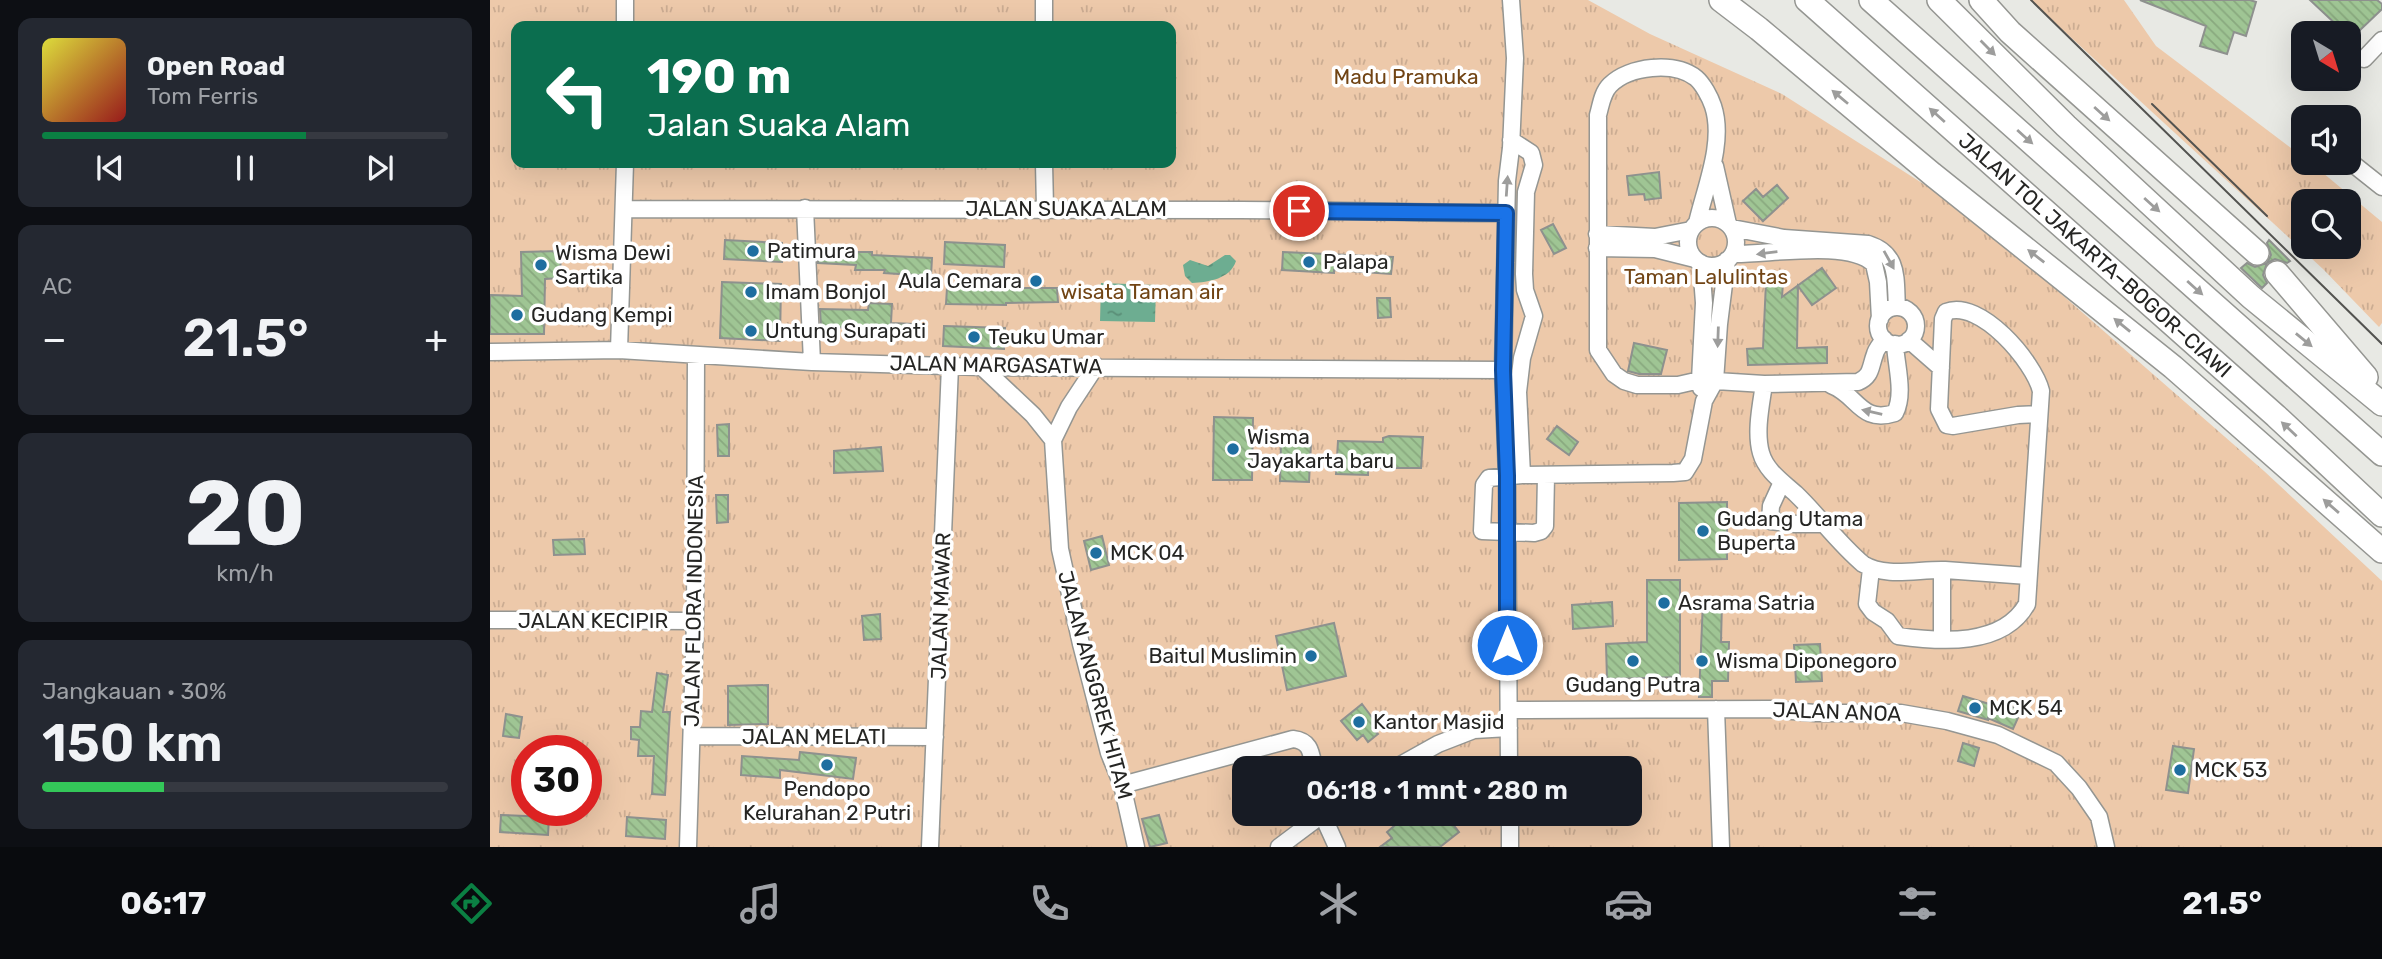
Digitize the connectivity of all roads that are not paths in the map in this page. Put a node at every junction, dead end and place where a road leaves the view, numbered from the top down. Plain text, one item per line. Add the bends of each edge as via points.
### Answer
1 (625, 0) edge
2 (1044, 0) edge
3 (1511, 0) edge
4 (1721, 0) edge
5 (1807, 0) edge
6 (1871, 0) edge
7 (1939, 0) edge
8 (1981, 0) edge
9 (625, 21) edge
10 (1044, 21) edge
11 (2382, 40) edge
12 (2364, 59) dead end
13 (1511, 140) junction
14 (1713, 160) junction
15 (625, 168) edge
16 (1044, 168) edge
17 (2361, 170) edge
18 (2382, 187) edge
19 (805, 208) junction
20 (1045, 208) junction
21 (625, 209) junction
22 (1506, 213) junction
23 (1730, 226) junction
24 (1694, 227) junction
25 (1597, 241) junction
26 (2257, 253) dead end
27 (1730, 257) junction
28 (1698, 261) junction
29 (2277, 273) dead end
30 (1897, 307) junction
31 (1880, 319) junction
32 (1896, 341) junction
33 (619, 350) junction
34 (490, 352) edge
35 (696, 356) junction
36 (812, 362) junction
37 (950, 366) junction
38 (1096, 366) junction
39 (982, 368) junction
40 (1941, 368) junction
41 (1503, 370) junction
42 (1707, 381) junction
43 (1827, 383) junction
44 (1764, 384) junction
45 (2382, 395) edge
46 (2382, 404) edge
47 (2038, 414) junction
48 (1053, 440) junction
49 (2382, 454) edge
50 (1514, 475) junction
51 (1546, 475) junction
52 (1782, 482) junction
53 (2382, 514) edge
54 (1823, 524) junction
55 (1507, 531) junction
56 (2382, 551) edge
57 (1871, 569) junction
58 (1942, 570) junction
59 (2028, 576) junction
60 (490, 621) edge
61 (695, 621) junction
62 (1942, 638) junction
63 (1716, 709) junction
64 (1509, 710) junction
65 (1509, 728) junction
66 (692, 736) junction
67 (935, 737) junction
68 (1312, 756) edge
69 (1416, 756) edge
70 (1509, 756) edge
71 (1122, 785) junction
72 (1307, 826) edge
73 (1328, 826) edge
74 (1510, 826) edge
75 (688, 847) edge
76 (930, 847) edge
77 (1136, 847) edge
78 (1279, 847) edge
79 (1337, 847) edge
80 (1510, 847) edge
81 (1721, 847) edge
82 (2106, 847) edge

1 - 9 street
2 - 10 street
3 - 13 street via 1515,58
56 -> 4 highway via 2155,352
53 -> 5 highway, JALAN TOL JAKARTA–BOGOR–CIAWI
6 -> 49 highway, JALAN TOL JAKARTA–BOGOR–CIAWI
7 -> 46 highway via 2251,297
8 -> 26 highway via 2010,32
11 - 12 street
22 -> 13 street
13 - 50 street via 1531,153 1534,165 1524,215 1525,290 1534,316 1522,358
14 - 23 street
14 - 24 street
14 - 25 street via 1713,107 1697,79 1665,68 1624,75 1610,85 1598,115
15 - 21 street
16 - 20 street
17 - 18 street
19 - 20 street, JALAN SUAKA ALAM
19 - 21 street, JALAN SUAKA ALAM
19 - 36 street
20 - 22 street, JALAN SUAKA ALAM
21 - 33 street
22 - 41 street
23 - 24 street via 1713,218
23 - 27 street via 1736,241
23 -> 30 street via 1784,238 1880,248 1892,262
24 - 25 street via 1655,237
24 - 28 street via 1688,242
25 - 28 street via 1656,249
25 - 42 street via 1598,350 1614,374 1637,385
27 - 28 street via 1714,265
31 -> 27 street via 1874,264 1860,253 1792,250
27 -> 42 street
28 - 42 street
29 - 45 highway
30 - 31 street
30 - 32 street via 1914,316 1916,329
31 - 32 street via 1879,330
32 - 40 street
32 - 43 street via 1875,354 1864,379
32 -> 43 street via 1899,405 1895,413 1863,411 1844,390
33 - 34 street, JALAN MARGASATWA
33 - 35 street, JALAN MARGASATWA
35 - 36 street, JALAN MARGASATWA
35 - 61 street, JALAN FLORA INDONESIA
36 - 37 street, JALAN MARGASATWA
37 - 39 street, JALAN MARGASATWA
37 - 67 street, JALAN MAWAR
38 - 39 street, JALAN MARGASATWA
38 - 41 street, JALAN MARGASATWA
38 - 48 street, JALAN ANGGREK HITAM
39 - 48 street
40 - 47 street via 1939,409 1947,425
40 - 47 street via 1946,312 1978,316 1994,326 2036,376 2041,391
41 - 50 street
42 - 44 street
42 - 51 street via 1693,459 1685,472
43 - 44 street
44 - 52 street via 1760,451
47 - 59 street
48 - 71 street, JALAN ANGGREK HITAM via 1060,550 1109,753
50 - 51 street
50 - 55 street
50 - 55 street via 1489,478 1483,485 1482,531
51 - 55 street via 1542,531
52 - 54 street
52 - 54 street via 1770,506 1770,521
54 - 57 street
55 - 64 street
57 - 58 street
57 - 62 street via 1867,604 1896,635
58 - 59 street
58 - 62 street
59 - 62 street via 2027,604 2015,619 1986,636
60 - 61 street, JALAN KECIPIR
61 - 66 street, JALAN FLORA INDONESIA
63 - 64 street, JALAN ANOA
63 - 81 street
63 - 82 street, JALAN ANOA via 1901,713 1998,735 2056,763 2068,775 2099,817
64 - 65 street
65 - 69 street via 1474,730
65 - 70 street
66 - 67 street, JALAN MELATI
66 - 75 street, JALAN FLORA INDONESIA
67 - 76 street, JALAN MAWAR
68 - 71 street via 1310,746 1293,739
71 - 77 street, JALAN ANGGREK HITAM
72 - 78 street
73 - 79 street
74 - 80 street

